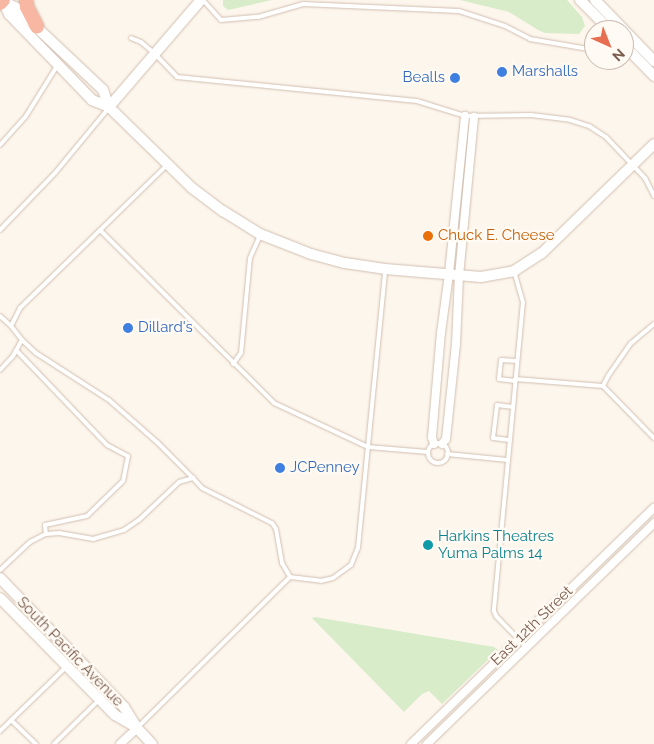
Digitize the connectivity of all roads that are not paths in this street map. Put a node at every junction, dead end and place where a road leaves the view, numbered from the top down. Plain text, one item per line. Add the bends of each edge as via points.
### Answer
1 (26, 0) edge
2 (202, 0) edge
3 (580, 0) edge
4 (2, 1) edge
5 (599, 1) edge
6 (591, 12) junction
7 (602, 20) edge
8 (609, 20) edge
9 (37, 27) junction
10 (132, 38) dead end
11 (634, 45) edge
12 (584, 48) edge
13 (154, 53) junction
14 (634, 55) edge
15 (654, 61) edge
16 (58, 64) junction
17 (654, 76) edge
18 (109, 107) junction
19 (465, 116) junction
20 (474, 117) junction
21 (654, 144) edge
22 (0, 145) edge
23 (168, 164) junction
24 (633, 164) junction
25 (654, 196) edge
26 (0, 230) edge
27 (100, 230) junction
28 (260, 234) junction
29 (385, 269) junction
30 (514, 271) junction
31 (454, 275) junction
32 (0, 316) edge
33 (654, 324) edge
34 (11, 326) junction
35 (22, 340) junction
36 (16, 350) junction
37 (517, 361) junction
38 (232, 364) junction
39 (0, 370) edge
40 (515, 380) junction
41 (603, 386) junction
42 (512, 407) junction
43 (654, 438) edge
44 (509, 440) junction
45 (438, 444) junction
46 (368, 447) junction
47 (428, 452) junction
48 (448, 454) junction
49 (508, 460) junction
50 (193, 478) junction
51 (654, 508) edge
52 (654, 523) edge
53 (46, 534) junction
54 (0, 570) edge
55 (290, 577) junction
56 (0, 578) edge
57 (0, 598) edge
58 (518, 639) junction
59 (526, 647) junction
60 (67, 666) junction
61 (100, 700) junction
62 (11, 720) junction
63 (137, 728) junction
64 (0, 731) edge
65 (36, 744) edge
66 (54, 744) edge
67 (120, 744) edge
68 (152, 744) edge
69 (410, 744) edge
70 (427, 744) edge

1 - 9 highway
2 - 12 lane via 221,20 258,17 303,4 459,11 505,26 530,39
2 - 13 street
3 - 6 street
4 - 9 street via 15,7
4 - 16 street via 10,14
5 - 6 lane
5 - 8 street
6 - 7 street
9 - 18 street via 103,90
10 - 13 lane
11 - 15 street
13 - 18 street
13 - 19 lane via 177,77 417,101
14 - 17 street
16 - 18 street via 92,100
16 - 22 lane via 26,116
18 - 23 street
18 - 26 lane via 55,173
19 - 20 lane
19 - 31 street
20 - 24 lane via 531,115 570,120 589,126 606,137
20 - 31 street
21 - 24 street
23 - 27 lane
23 - 28 street via 222,211
24 - 25 lane
24 - 30 street via 542,253
27 - 34 lane via 20,308
27 - 38 lane
28 - 29 street via 311,254
28 - 38 lane via 250,258 241,353
29 - 31 street
29 - 46 lane
30 - 31 street via 488,276
30 - 37 lane via 523,302
31 - 45 street via 441,333 432,437
31 - 45 street via 456,344 446,439
32 - 34 lane
33 - 41 lane via 631,343
34 - 35 lane
35 - 36 lane
35 - 50 lane via 36,353 109,400
36 - 39 lane
36 - 53 lane via 107,445 128,456 122,481 87,516 45,525
37 - 40 lane
37 - 40 lane via 501,360 499,379
38 - 46 lane via 274,404
40 - 41 lane
40 - 42 lane
41 - 43 lane
42 - 44 lane
42 - 44 lane via 497,405 493,438
44 - 49 lane
45 - 47 lane
45 - 48 lane via 446,448
46 - 47 lane
46 - 55 lane via 358,548 351,565 333,578 321,581
47 - 48 lane via 429,458 437,463 443,462
48 - 49 lane
49 - 58 lane via 494,611
50 - 53 lane via 179,482 139,520 109,536 93,539
50 - 55 lane via 202,488 272,523 282,563
51 - 58 street, East 12th Street
52 - 59 street, East 12th Street
53 - 54 lane via 30,542
55 - 63 lane
56 - 63 street, South Pacific Avenue via 124,707
57 - 60 street, South Pacific Avenue
58 - 59 lane
58 - 69 street, East 12th Street
59 - 70 street, East 12th Street
60 - 61 street, South Pacific Avenue
60 - 62 lane
61 - 63 street, South Pacific Avenue via 115,715
61 - 66 lane
62 - 64 lane
62 - 65 lane
63 - 67 street
63 - 68 street, South Pacific Avenue

